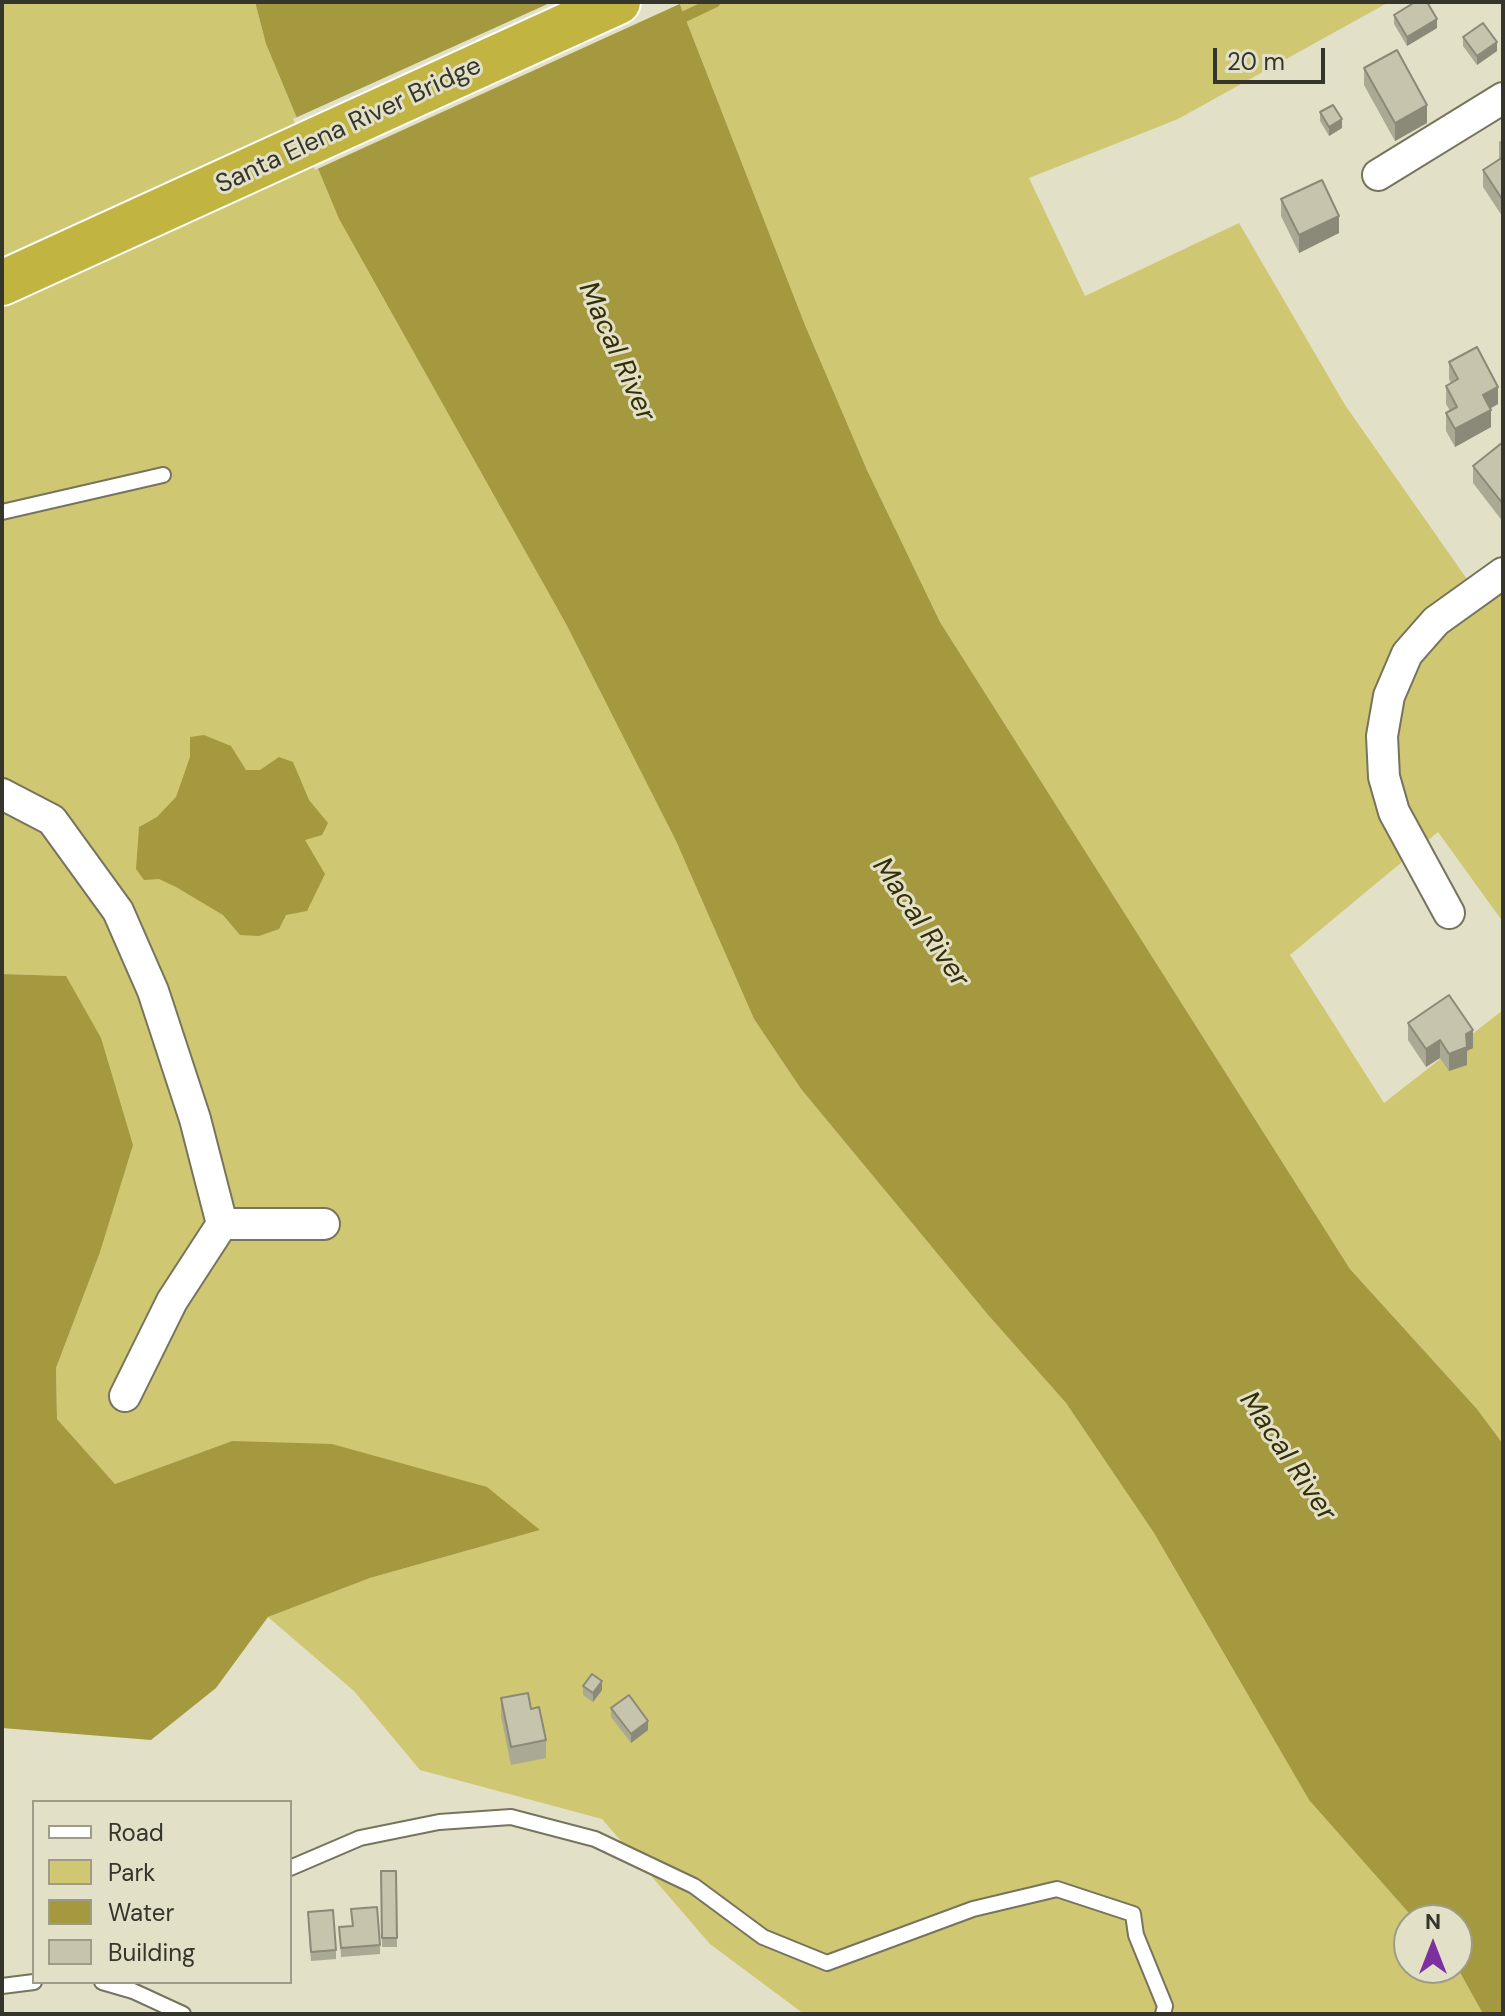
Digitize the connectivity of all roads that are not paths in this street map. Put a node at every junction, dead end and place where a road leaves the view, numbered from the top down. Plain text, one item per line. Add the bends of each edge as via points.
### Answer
1 (618, 2) edge
2 (1503, 98) edge
3 (1378, 175) dead end
4 (2, 283) edge
5 (163, 475) dead end
6 (2, 512) edge
7 (1503, 573) edge
8 (2, 794) edge
9 (1449, 913) dead end
10 (222, 1224) junction
11 (324, 1224) dead end
12 (125, 1396) dead end
13 (292, 1867) edge
14 (32, 1982) edge
15 (109, 1984) edge
16 (2, 1986) edge
17 (183, 2014) edge
18 (1163, 2014) edge

1 - 4 highway, Santa Elena River Bridge
2 - 3 street
5 - 6 lane
7 - 9 street via 1436,621 1407,654 1389,696 1382,736 1384,777 1394,812
8 - 10 street via 52,820 118,911 153,991
10 - 11 street
10 - 12 street via 172,1301
13 - 18 lane via 360,1838 439,1822 511,1817 595,1839 694,1886 763,1937 827,1963 973,1909 1057,1889 1133,1914 1136,1935 1165,2006
14 - 16 lane
15 - 17 lane

